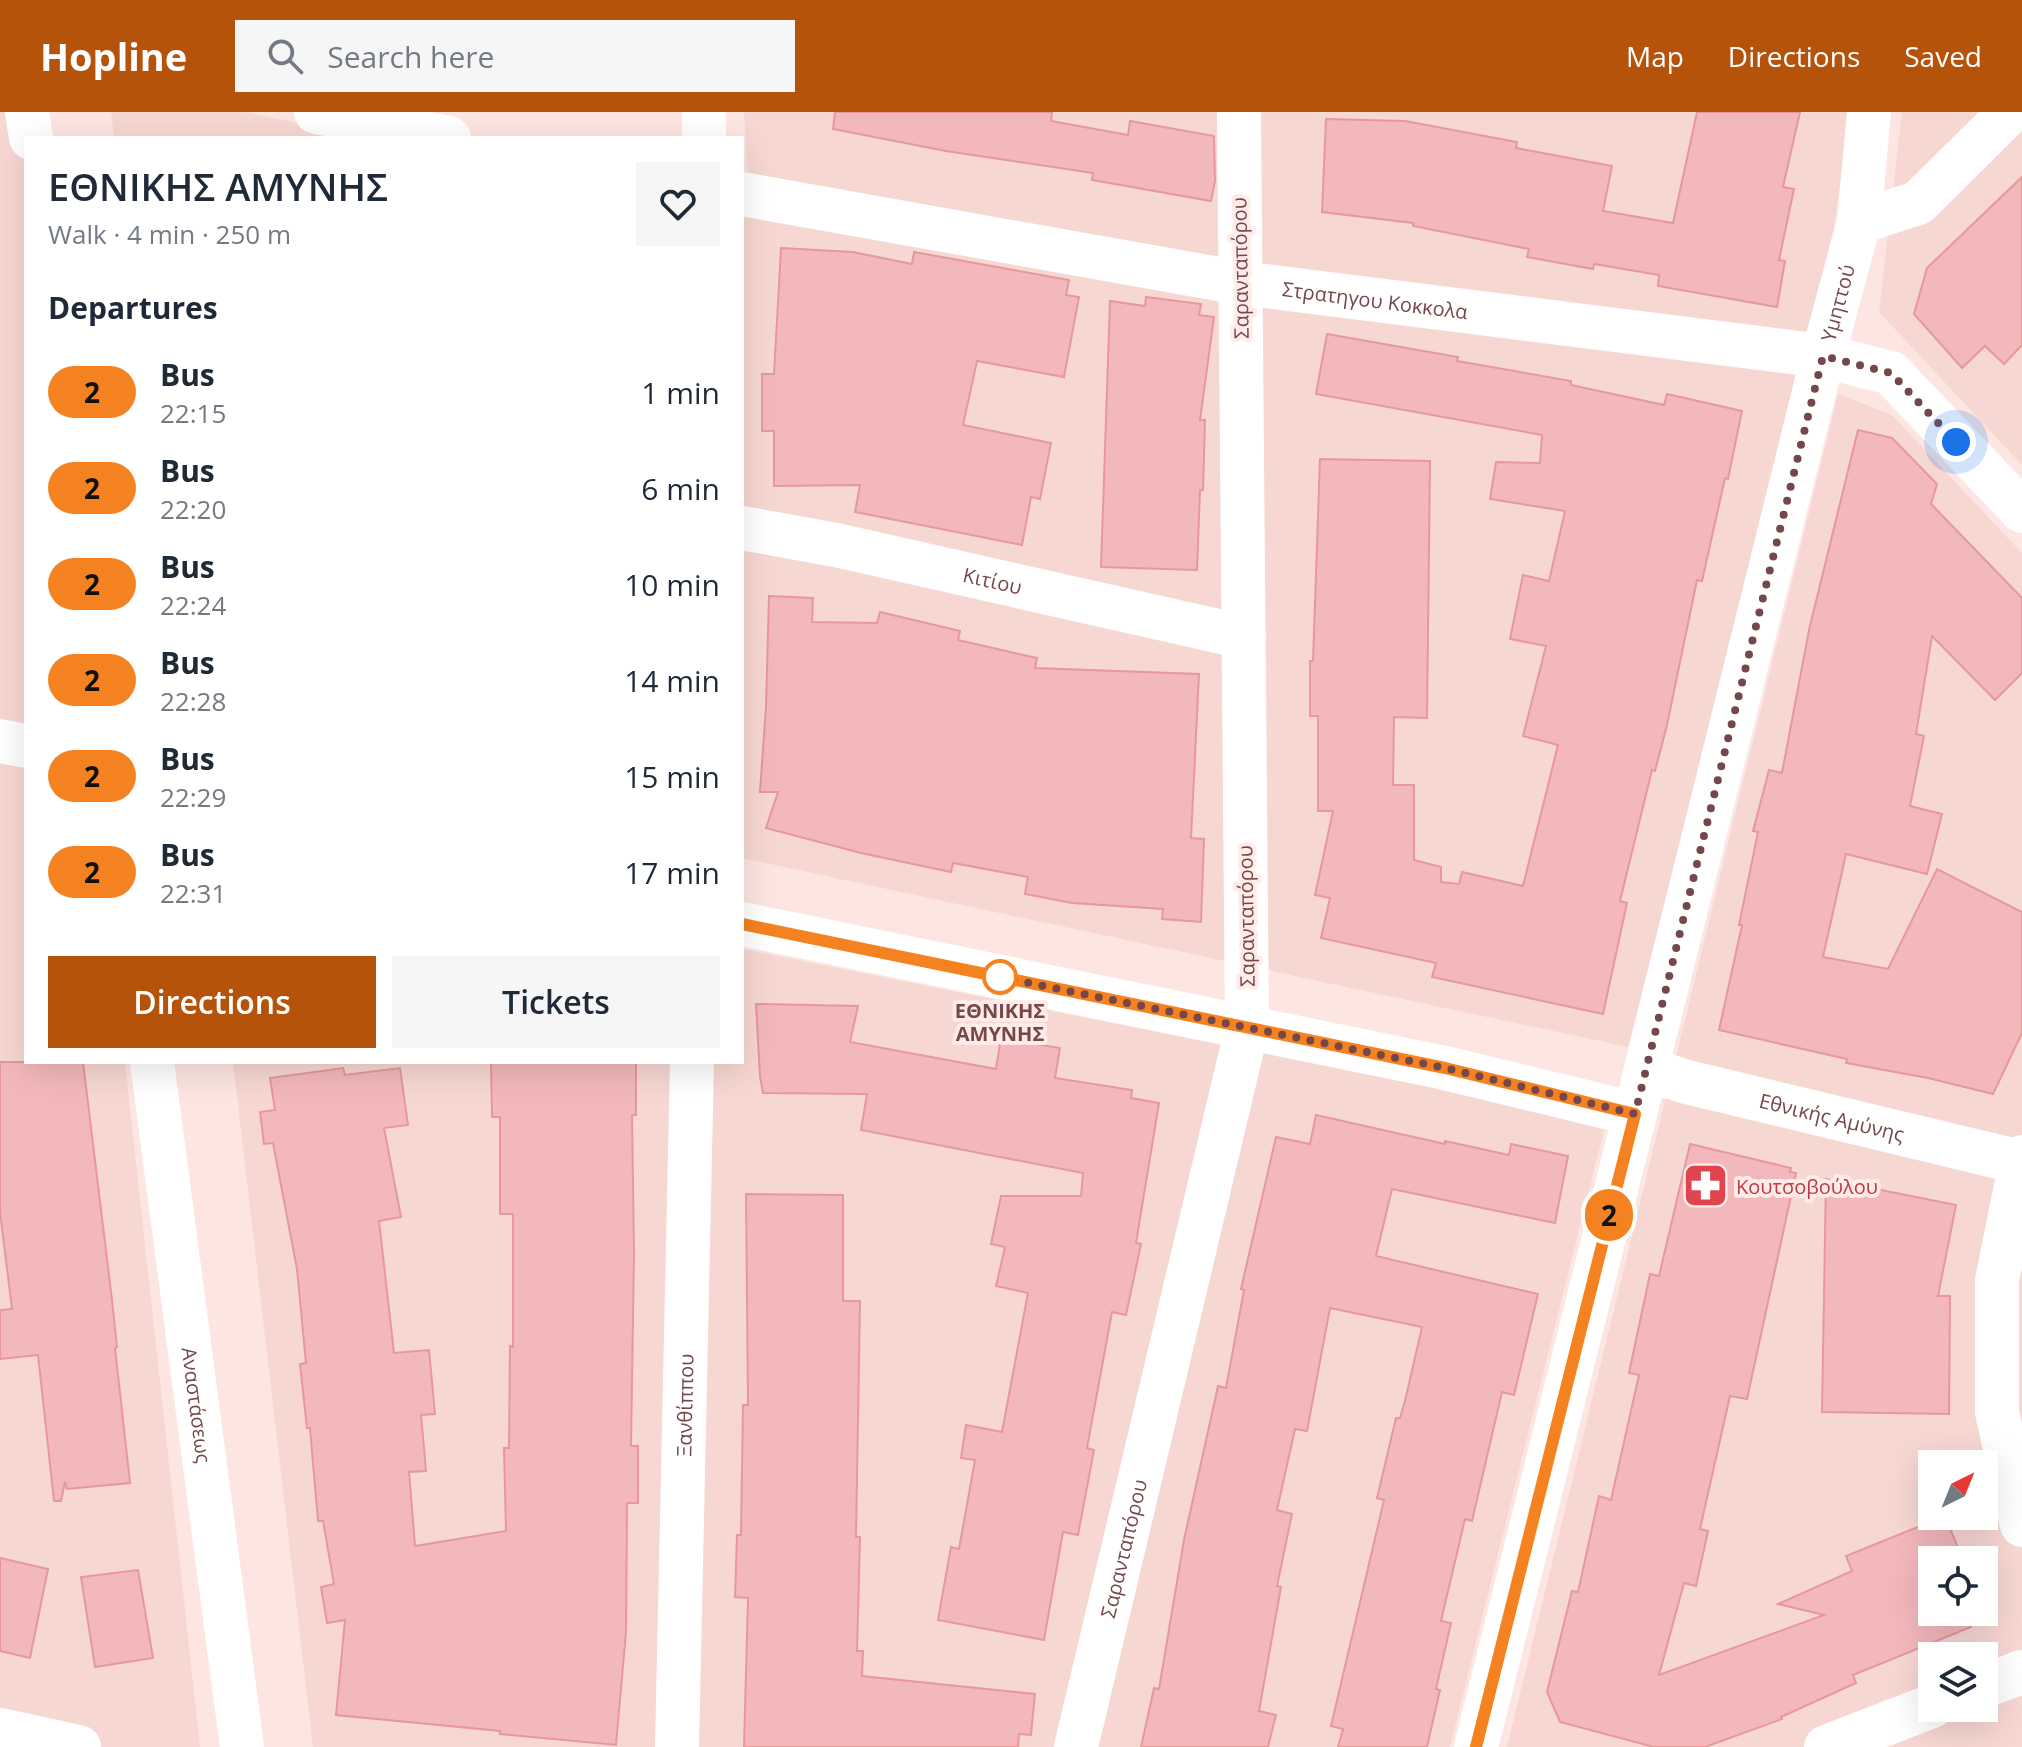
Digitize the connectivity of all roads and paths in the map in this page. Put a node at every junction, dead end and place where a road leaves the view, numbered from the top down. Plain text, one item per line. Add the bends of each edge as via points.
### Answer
1 (27, 112) edge
2 (316, 112) edge
3 (704, 112) edge
4 (1239, 112) edge
5 (1869, 112) edge
6 (2010, 112) edge
7 (31, 136) edge
8 (439, 136) edge
9 (704, 136) edge
10 (744, 194) edge
11 (1859, 222) junction
12 (1241, 283) junction
13 (1823, 356) junction
14 (2022, 511) edge
15 (744, 528) edge
16 (1244, 637) junction
17 (0, 741) edge
18 (24, 746) edge
19 (744, 924) edge
20 (1247, 1028) junction
21 (152, 1064) edge
22 (692, 1064) edge
23 (1646, 1069) junction
24 (1635, 1114) junction
25 (2021, 1159) edge
26 (2022, 1525) edge
27 (2022, 1672) edge
28 (1998, 1681) edge
29 (1918, 1711) edge
30 (0, 1730) edge
31 (79, 1747) edge
32 (242, 1747) edge
33 (677, 1747) edge
34 (1076, 1747) edge
35 (1476, 1747) edge
36 (1826, 1747) edge

1 - 7 street
2 - 8 street
3 - 9 street
4 - 12 street, Σαρανταπόρου
5 - 11 street, Υμηττού
6 - 11 street via 1918,203
10 - 12 street, Στρατηγου Κοκκολα
11 - 13 street, Υμηττού
12 - 13 street, Στρατηγου Κοκκολα
12 - 16 street, Σαρανταπόρου
13 - 14 street, Στρατηγου Κοκκολα via 1891,373
13 - 23 street, Υμηττού
15 - 16 street, Κιτίου
16 - 20 street, Σαρανταπόρου
17 - 18 street
19 - 20 street
20 - 24 street
20 - 34 street, Σαρανταπόρου
21 - 32 street, Αναστάσεως
22 - 33 street, Ξανθίππου
23 - 24 street, Υμηττού
23 - 25 street, Εθνικής Αμύνης
24 - 35 street, Υμηττού
25 - 26 street via 1997,1280 1997,1412
27 - 28 street
29 - 36 street
30 - 31 street

